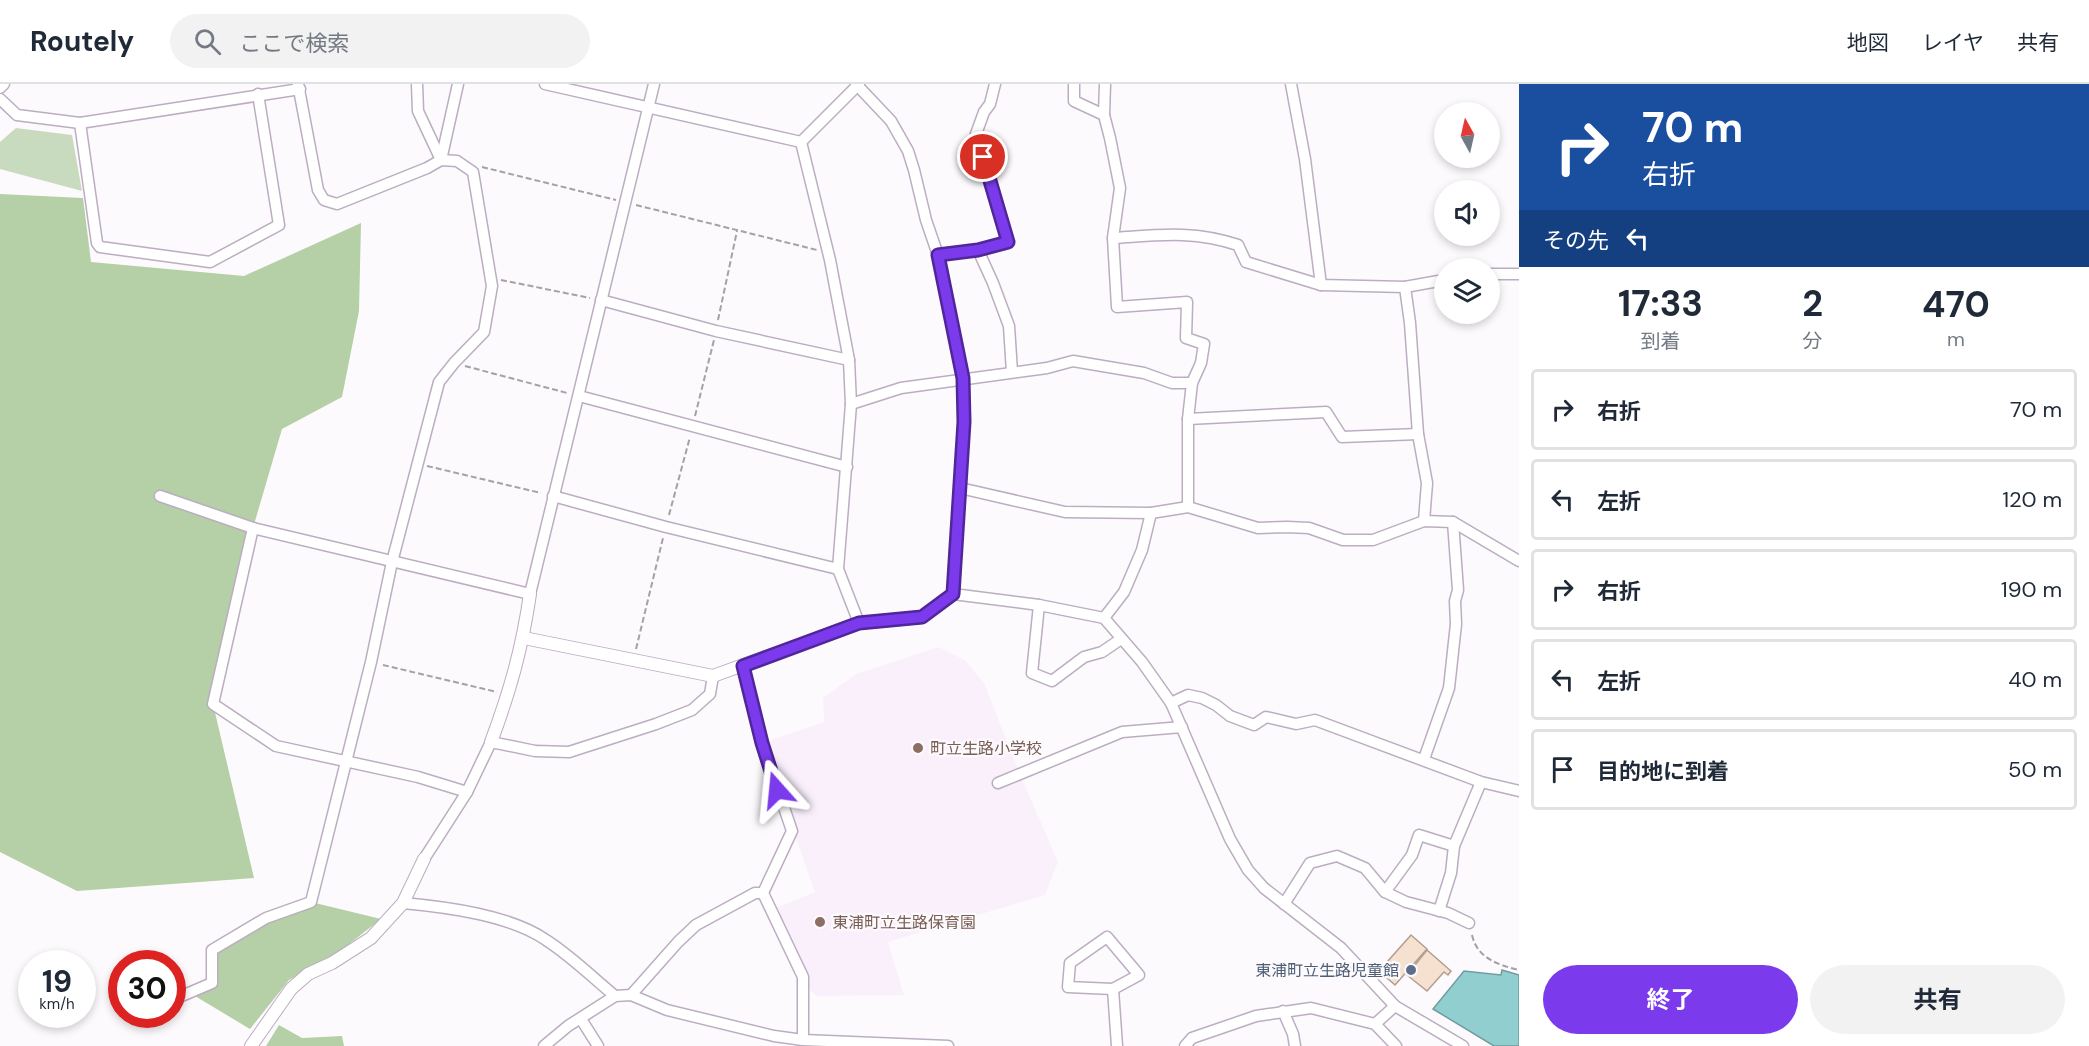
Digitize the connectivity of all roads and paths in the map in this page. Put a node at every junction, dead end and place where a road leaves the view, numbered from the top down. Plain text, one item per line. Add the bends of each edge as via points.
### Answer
1 (4, 84) edge
2 (417, 84) edge
3 (458, 84) edge
4 (545, 84) edge
5 (654, 84) edge
6 (995, 84) edge
7 (1074, 84) edge
8 (1105, 84) edge
9 (1291, 84) edge
10 (858, 85) edge
11 (299, 86) edge
12 (0, 88) edge
13 (258, 94) junction
14 (0, 99) edge
15 (648, 107) junction
16 (1104, 115) junction
17 (80, 123) junction
18 (801, 142) junction
19 (441, 160) junction
20 (480, 166) dead end
21 (626, 202) junction
22 (737, 231) junction
23 (1113, 238) junction
24 (978, 250) junction
25 (828, 253) junction
26 (938, 255) junction
27 (1500, 274) edge
28 (1519, 274) edge
29 (492, 278) junction
30 (1434, 282) edge
31 (1321, 285) junction
32 (1405, 286) junction
33 (601, 300) junction
34 (716, 331) junction
35 (849, 360) junction
36 (454, 363) junction
37 (1012, 372) junction
38 (963, 378) junction
39 (1192, 383) junction
40 (579, 396) junction
41 (851, 404) junction
42 (1188, 419) junction
43 (693, 427) junction
44 (1418, 434) junction
45 (418, 463) junction
46 (847, 466) junction
47 (960, 488) junction
48 (160, 496) dead end
49 (553, 496) junction
50 (1188, 507) junction
51 (1151, 513) junction
52 (1424, 521) junction
53 (1453, 522) junction
54 (666, 527) junction
55 (253, 528) junction
56 (1519, 561) edge
57 (392, 562) junction
58 (838, 569) junction
59 (530, 594) junction
60 (953, 594) junction
61 (1039, 605) junction
62 (1104, 618) junction
63 (859, 623) junction
64 (524, 638) junction
65 (1121, 639) junction
66 (633, 660) junction
67 (371, 662) junction
68 (743, 666) junction
69 (713, 676) junction
70 (509, 694) junction
71 (1171, 703) junction
72 (1182, 727) junction
73 (491, 742) junction
74 (1424, 759) junction
75 (346, 760) junction
76 (1481, 782) junction
77 (998, 783) dead end
78 (1519, 791) edge
79 (467, 792) junction
80 (1454, 846) junction
81 (424, 859) joint
82 (1384, 892) junction
83 (763, 893) junction
84 (403, 903) junction
85 (1284, 904) junction
86 (1439, 911) junction
87 (1469, 923) joint
88 (1519, 970) edge
89 (1113, 988) junction
90 (186, 994) edge
91 (631, 995) junction
92 (615, 996) junction
93 (1395, 1006) junction
94 (1283, 1011) junction
95 (581, 1019) junction
96 (1375, 1024) junction
97 (803, 1040) junction
98 (251, 1046) edge
99 (544, 1046) edge
100 (598, 1046) edge
101 (948, 1046) edge
102 (1117, 1046) edge
103 (1185, 1046) edge
104 (1295, 1046) edge
105 (1395, 1046) edge
106 (1464, 1046) edge

1 - 12 street
2 - 19 street via 418,111
3 - 19 street
4 - 15 street
5 - 15 street
6 - 24 street via 976,134 1008,242
7 - 16 street via 1074,101
8 - 16 street
9 - 31 street
10 - 18 street
10 - 26 street via 891,121 908,151
11 - 13 street
11 - 19 street via 318,190 324,200 337,204
13 - 17 street
13 - 17 street via 279,225 210,262 100,247
14 - 17 street via 17,115
15 - 18 street
15 - 21 street
16 - 23 street via 1120,188
18 - 25 street
19 - 29 street via 458,161 473,172
20 - 21 path
21 - 22 path
21 - 33 street
22 - 25 path
22 - 34 path
23 - 31 street via 1180,234 1221,240 1238,245 1246,262
23 - 39 street via 1118,307 1187,302 1186,338 1204,344
24 - 26 street
24 - 37 street via 1009,326
25 - 35 street
26 - 38 street
27 - 28 street
29 - 33 path
29 - 36 street via 484,332
30 - 32 street
31 - 32 street
32 - 44 street
33 - 34 street
33 - 40 street
34 - 35 street
34 - 43 path
35 - 41 street
36 - 40 path
36 - 45 street via 439,382
37 - 38 street
37 - 39 street via 1073,361 1144,373 1172,383
38 - 41 street via 901,388
38 - 47 street
39 - 42 street
40 - 43 street
40 - 49 street
41 - 46 street
42 - 44 street via 1326,412 1342,437
42 - 50 street
43 - 46 street
43 - 54 path
44 - 52 street via 1427,483
45 - 49 path
45 - 57 street
46 - 58 street
47 - 51 street via 1065,512
47 - 60 street
48 - 55 street
49 - 54 street
49 - 59 street
50 - 51 street
50 - 52 street via 1258,528 1309,528 1343,540 1373,540
51 - 62 street via 1142,550 1124,592
52 - 53 street
53 - 56 street
53 - 74 street via 1458,590 1449,688
54 - 58 street
54 - 66 path
55 - 57 street
55 - 75 street via 213,704 276,746
57 - 59 street
57 - 67 street
58 - 63 street
59 - 64 street
60 - 61 street
60 - 63 street via 922,617
61 - 62 street
61 - 65 street via 1032,673 1052,681 1084,657 1102,652
62 - 65 street
63 - 68 street
64 - 66 street
64 - 70 street
65 - 71 street
66 - 69 street
67 - 70 path
67 - 75 street
68 - 69 street
68 - 83 street via 762,743 792,831
69 - 73 street via 710,694 692,710 603,742 568,752 535,751
70 - 73 street
71 - 72 street
71 - 74 street via 1188,695 1202,698 1230,716 1254,725 1266,717 1296,724 1316,720
72 - 77 street via 1122,732
72 - 85 street via 1242,860 1264,888
73 - 79 street
74 - 76 street
75 - 79 street
75 - 90 street via 311,902 266,918 212,950 212,983
76 - 78 street
76 - 80 street
79 - 81 street
80 - 82 street via 1419,835 1412,855
80 - 86 street
81 - 84 street
82 - 85 street via 1365,868 1337,856 1310,863
82 - 86 street
83 - 91 street via 755,893 696,926
83 - 97 street via 803,976
84 - 92 street via 447,907 520,926 545,938
84 - 98 street via 371,938 308,974 291,989
85 - 93 street via 1341,948
86 - 87 street
87 - 88 path via 1474,944 1490,961
89 - 89 street via 1139,975 1107,937 1070,963 1068,987
89 - 102 street
91 - 92 street
91 - 97 street via 667,1010
92 - 95 street
93 - 96 street
93 - 106 street
94 - 96 street via 1311,1008
94 - 103 street via 1192,1038
94 - 104 street
95 - 99 street
95 - 100 street
96 - 105 street
97 - 101 street

